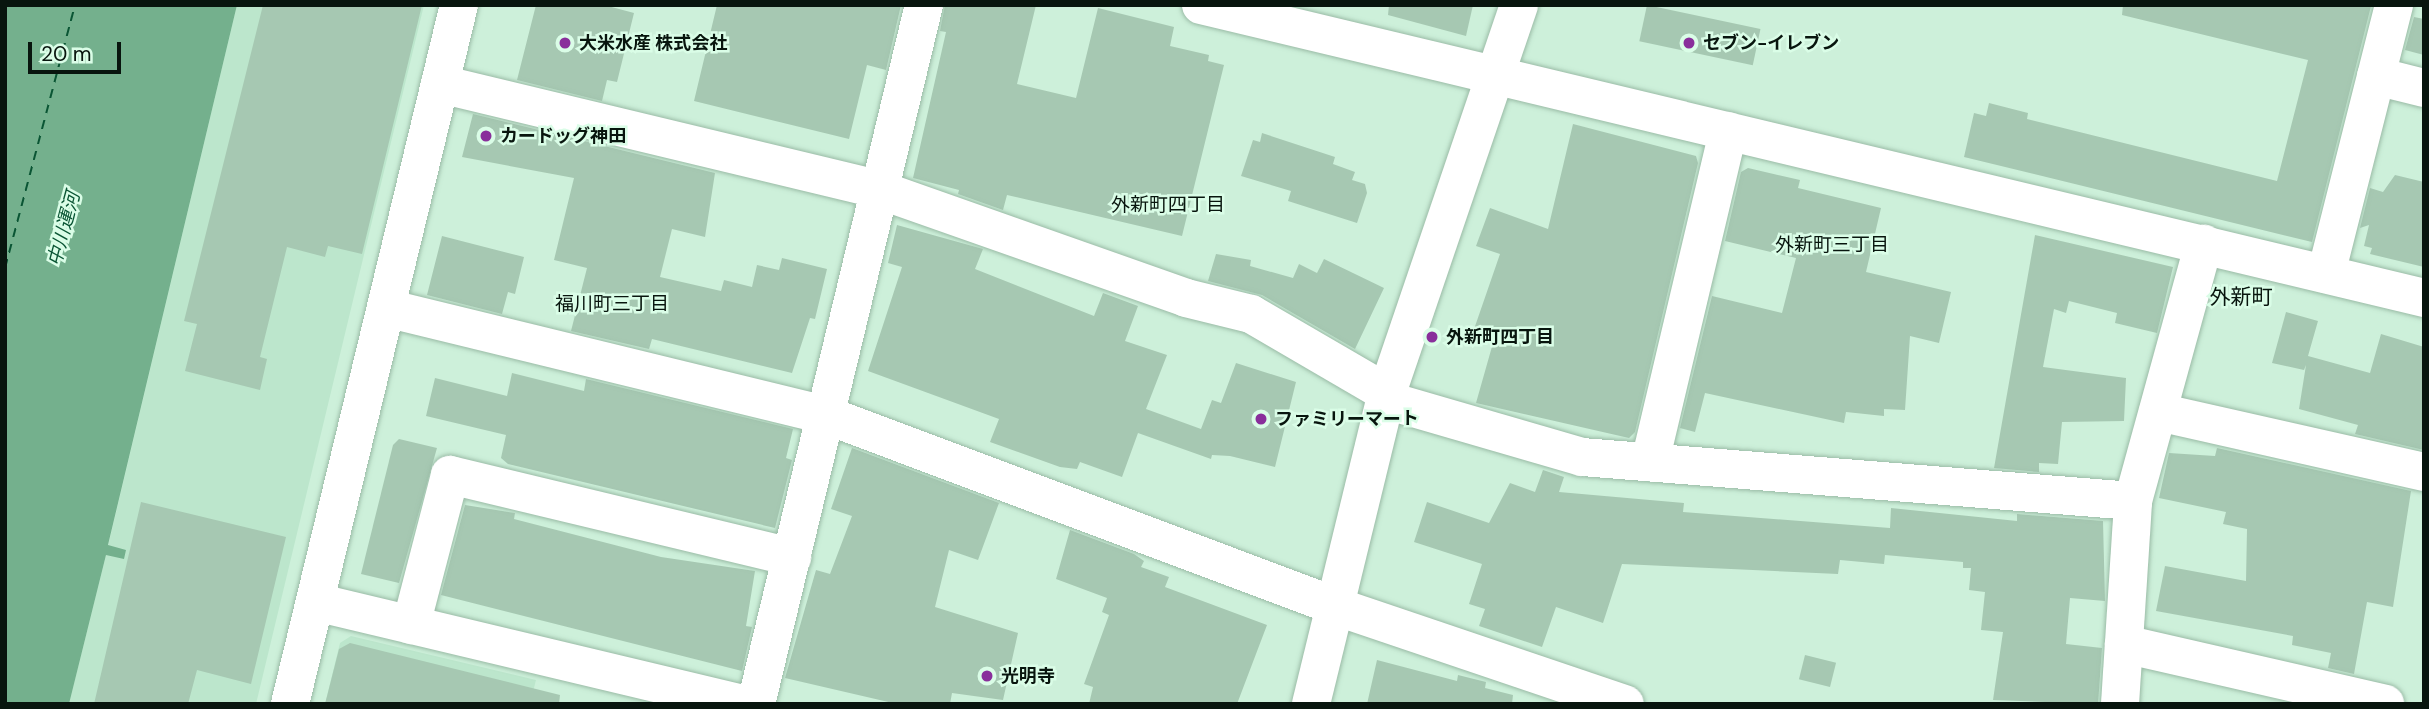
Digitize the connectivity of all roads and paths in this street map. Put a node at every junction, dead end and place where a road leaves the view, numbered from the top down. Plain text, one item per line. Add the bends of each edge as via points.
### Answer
1 (459, 5) edge
2 (925, 5) edge
3 (1201, 5) edge
4 (1519, 5) edge
5 (2394, 5) edge
6 (1493, 74) junction
7 (2376, 76) junction
8 (440, 84) junction
9 (2424, 88) edge
10 (1728, 131) junction
11 (880, 190) junction
12 (2204, 244) junction
13 (2326, 274) junction
14 (2424, 298) edge
15 (386, 308) junction
16 (1386, 397) junction
17 (2158, 411) junction
18 (826, 415) junction
19 (1650, 462) junction
20 (2424, 472) edge
21 (2133, 501) junction
22 (792, 557) junction
23 (315, 602) junction
24 (1335, 606) junction
25 (411, 625) junction
26 (2124, 644) junction
27 (290, 704) edge
28 (742, 704) edge
29 (756, 704) edge
30 (1311, 704) edge
31 (1625, 704) edge
32 (2120, 704) edge
33 (2385, 704) edge

1 - 8 street
2 - 11 street
3 - 6 street
4 - 6 street
5 - 7 street
6 - 10 street
6 - 16 street
7 - 9 street
7 - 13 street
8 - 11 street
8 - 15 street
10 - 12 street
10 - 19 street
11 - 16 street via 1185,298 1251,314
11 - 18 street
12 - 13 street
12 - 17 street
13 - 14 street
15 - 18 street
15 - 23 street
16 - 19 street via 1582,457
16 - 24 street
17 - 20 street
17 - 21 street
18 - 22 street
18 - 24 street
19 - 21 street
21 - 26 street
22 - 25 street via 450,475
22 - 29 street
23 - 25 street
23 - 27 street
24 - 30 street
24 - 31 street
25 - 28 street
26 - 32 street
26 - 33 street

